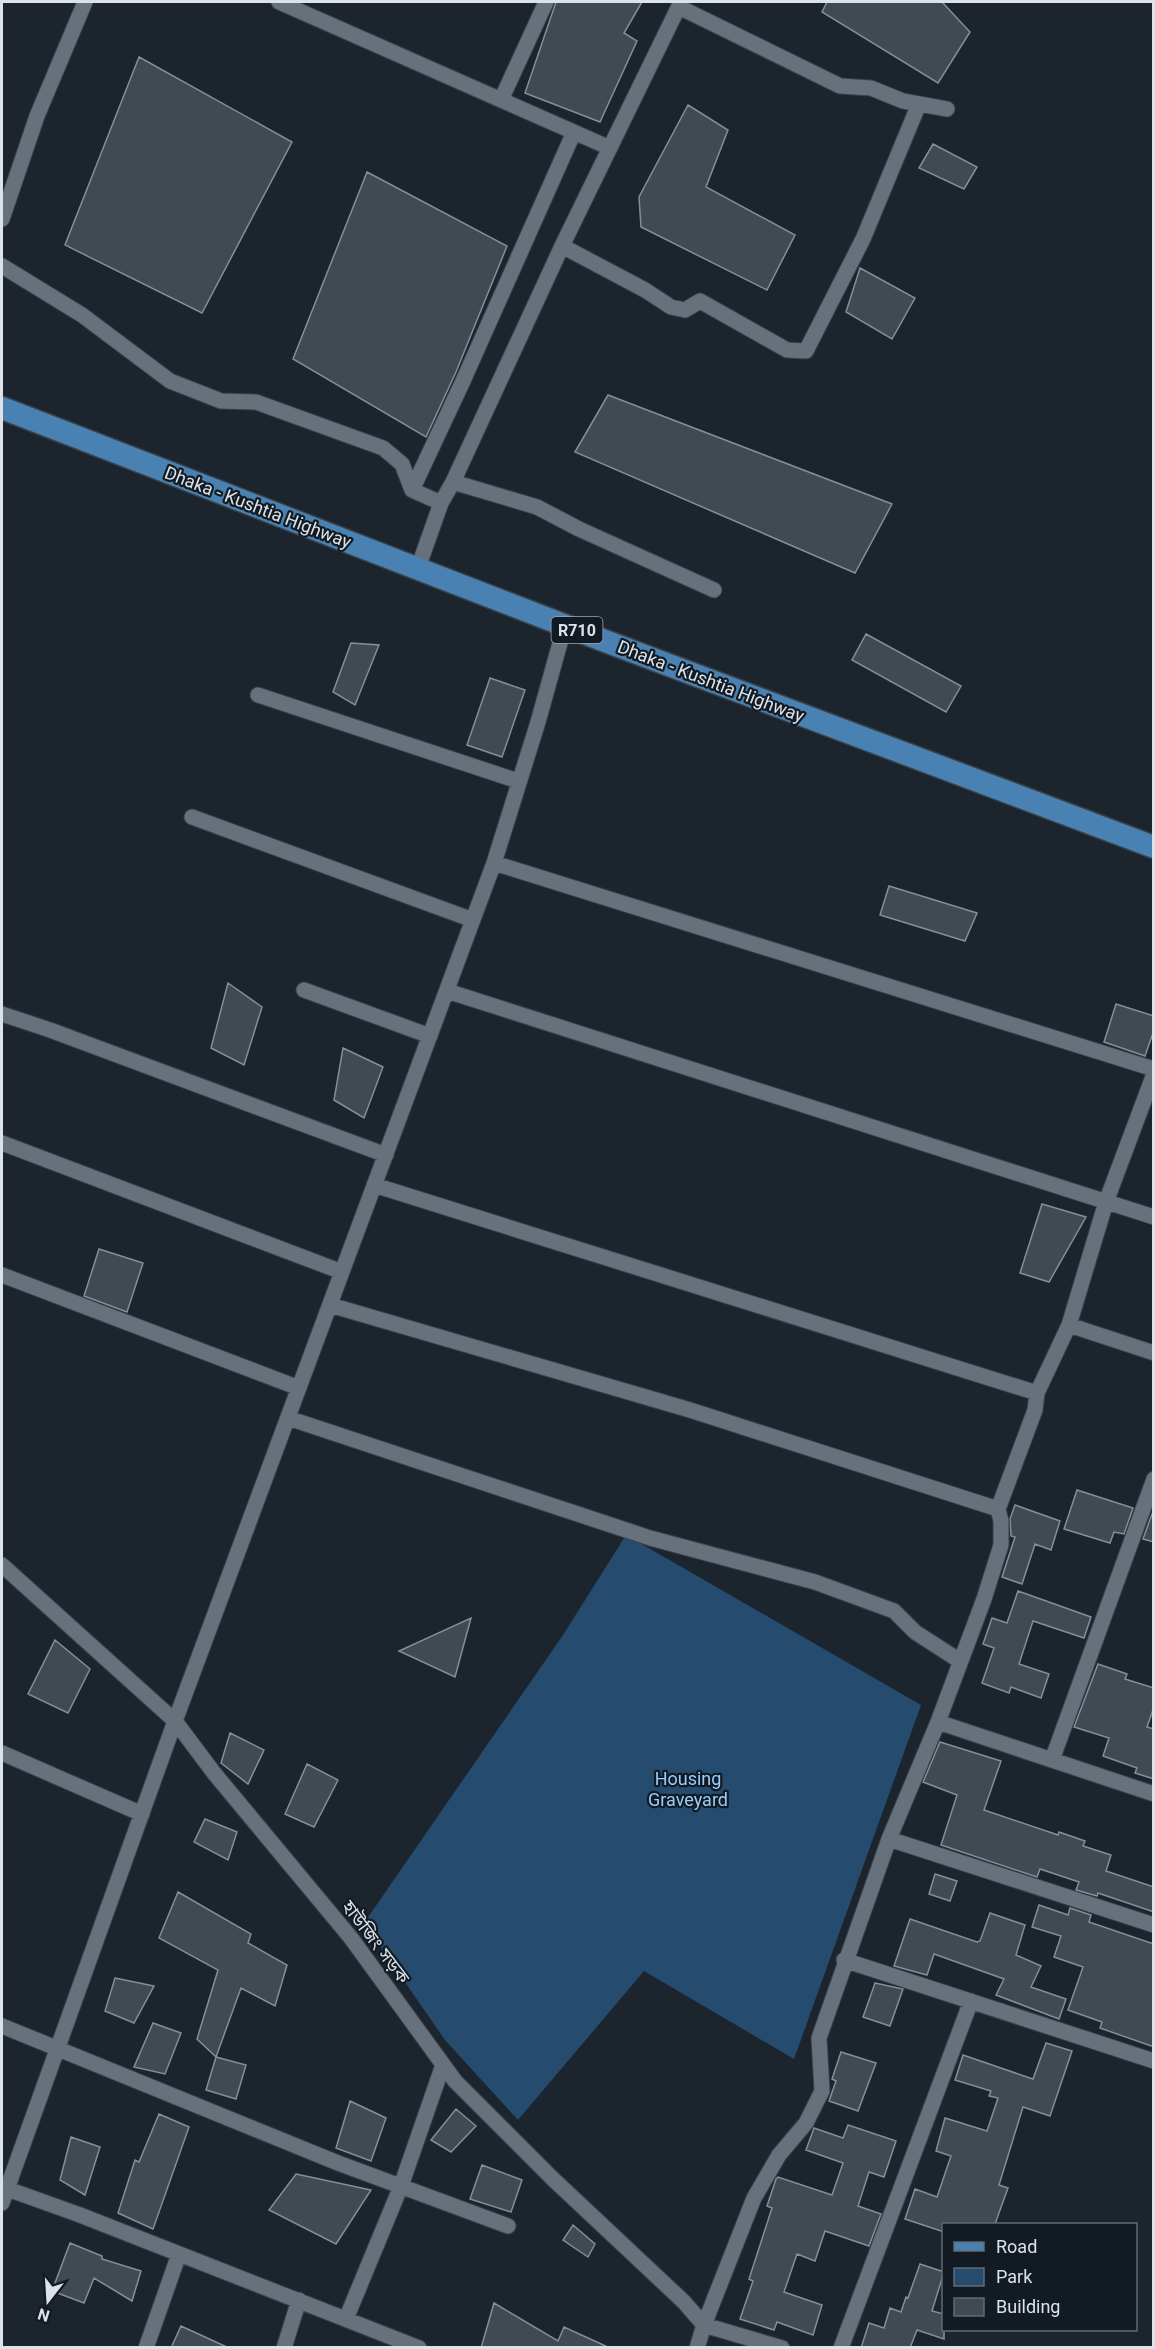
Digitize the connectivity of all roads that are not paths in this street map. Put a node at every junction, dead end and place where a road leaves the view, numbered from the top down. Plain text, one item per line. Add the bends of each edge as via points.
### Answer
1 (85, 2) edge
2 (279, 2) edge
3 (546, 2) edge
4 (680, 4) edge
5 (501, 100) junction
6 (920, 104) junction
7 (947, 109) dead end
8 (574, 132) junction
9 (610, 148) junction
10 (2, 219) edge
11 (562, 246) junction
12 (2, 266) edge
13 (2, 408) edge
14 (453, 482) junction
15 (412, 490) junction
16 (441, 503) junction
17 (418, 568) junction
18 (714, 590) dead end
19 (565, 625) junction
20 (258, 695) dead end
21 (518, 781) junction
22 (192, 817) dead end
23 (1154, 847) edge
24 (494, 863) junction
25 (473, 920) junction
26 (304, 990) dead end
27 (447, 991) junction
28 (2, 1014) edge
29 (430, 1036) junction
30 (1154, 1069) edge
31 (1154, 1074) edge
32 (2, 1143) edge
33 (386, 1155) junction
34 (374, 1185) junction
35 (1106, 1202) junction
36 (1154, 1217) edge
37 (342, 1272) junction
38 (2, 1275) edge
39 (330, 1305) junction
40 (1069, 1325) junction
41 (1154, 1353) edge
42 (299, 1388) junction
43 (1037, 1393) junction
44 (288, 1418) junction
45 (1154, 1479) edge
46 (998, 1509) junction
47 (2, 1564) edge
48 (960, 1661) junction
49 (175, 1721) junction
50 (938, 1722) junction
51 (2, 1753) edge
52 (1052, 1760) junction
53 (1154, 1794) edge
54 (142, 1814) junction
55 (889, 1839) junction
56 (1154, 1925) edge
57 (844, 1960) junction
58 (971, 2001) junction
59 (2, 2026) edge
60 (57, 2050) junction
61 (1154, 2061) edge
62 (443, 2065) junction
63 (401, 2186) junction
64 (3, 2193) edge
65 (508, 2226) dead end
66 (179, 2254) junction
67 (299, 2300) junction
68 (346, 2319) junction
69 (704, 2325) junction
70 (413, 2346) edge
71 (146, 2348) edge
72 (284, 2348) edge
73 (697, 2348) edge
74 (782, 2348) edge
75 (841, 2348) edge

1 - 10 street via 37,116
2 - 5 street
3 - 5 street
4 - 6 street via 840,86 871,88
4 - 9 street
5 - 8 street
6 - 7 street
6 - 11 street via 863,239 806,351 787,350 700,301 685,310 671,307
8 - 9 street
8 - 15 street
9 - 11 street
11 - 14 street
12 - 15 street via 82,315 170,381 220,401 256,402 383,448 402,464
13 - 17 main road, Dhaka - Kushtia Highway / R710
14 - 16 street
14 - 18 street via 537,507
15 - 16 street
16 - 17 street
17 - 19 main road, Dhaka - Kushtia Highway / R710
19 - 21 street
19 - 23 main road, Dhaka - Kushtia Highway / R710
20 - 21 street
21 - 24 street
22 - 25 street
24 - 25 street
24 - 30 street
25 - 27 street
26 - 29 street
27 - 29 street
27 - 35 street
28 - 33 street
29 - 33 street
31 - 35 street
32 - 37 street
33 - 34 street
34 - 37 street
34 - 43 street
35 - 36 street
35 - 40 street
37 - 39 street
38 - 42 street
39 - 42 street
39 - 46 street via 690,1410
40 - 41 street
40 - 43 street
42 - 44 street
43 - 46 street via 1035,1410
44 - 48 street via 650,1538 815,1582 894,1611 915,1632
44 - 49 street
45 - 52 street
46 - 48 street via 1001,1545
47 - 49 street, হাউজিং সড়ক
48 - 50 street
49 - 54 street
49 - 62 street, হাউজিং সড়ক via 351,1938
50 - 52 street
50 - 55 street
51 - 54 street
52 - 53 street
54 - 60 street
55 - 56 street
55 - 57 street
57 - 58 street
57 - 69 street via 819,2038 822,2091 806,2123 779,2155 754,2198
58 - 61 street
58 - 75 street
59 - 60 street
60 - 63 street
60 - 64 street
62 - 63 street
62 - 69 street, হাউজিং সড়ক via 553,2179 684,2301
63 - 65 street
63 - 68 street
64 - 66 street
66 - 67 street
66 - 71 street
67 - 68 street
67 - 72 street
68 - 70 street
69 - 73 street
69 - 74 street

